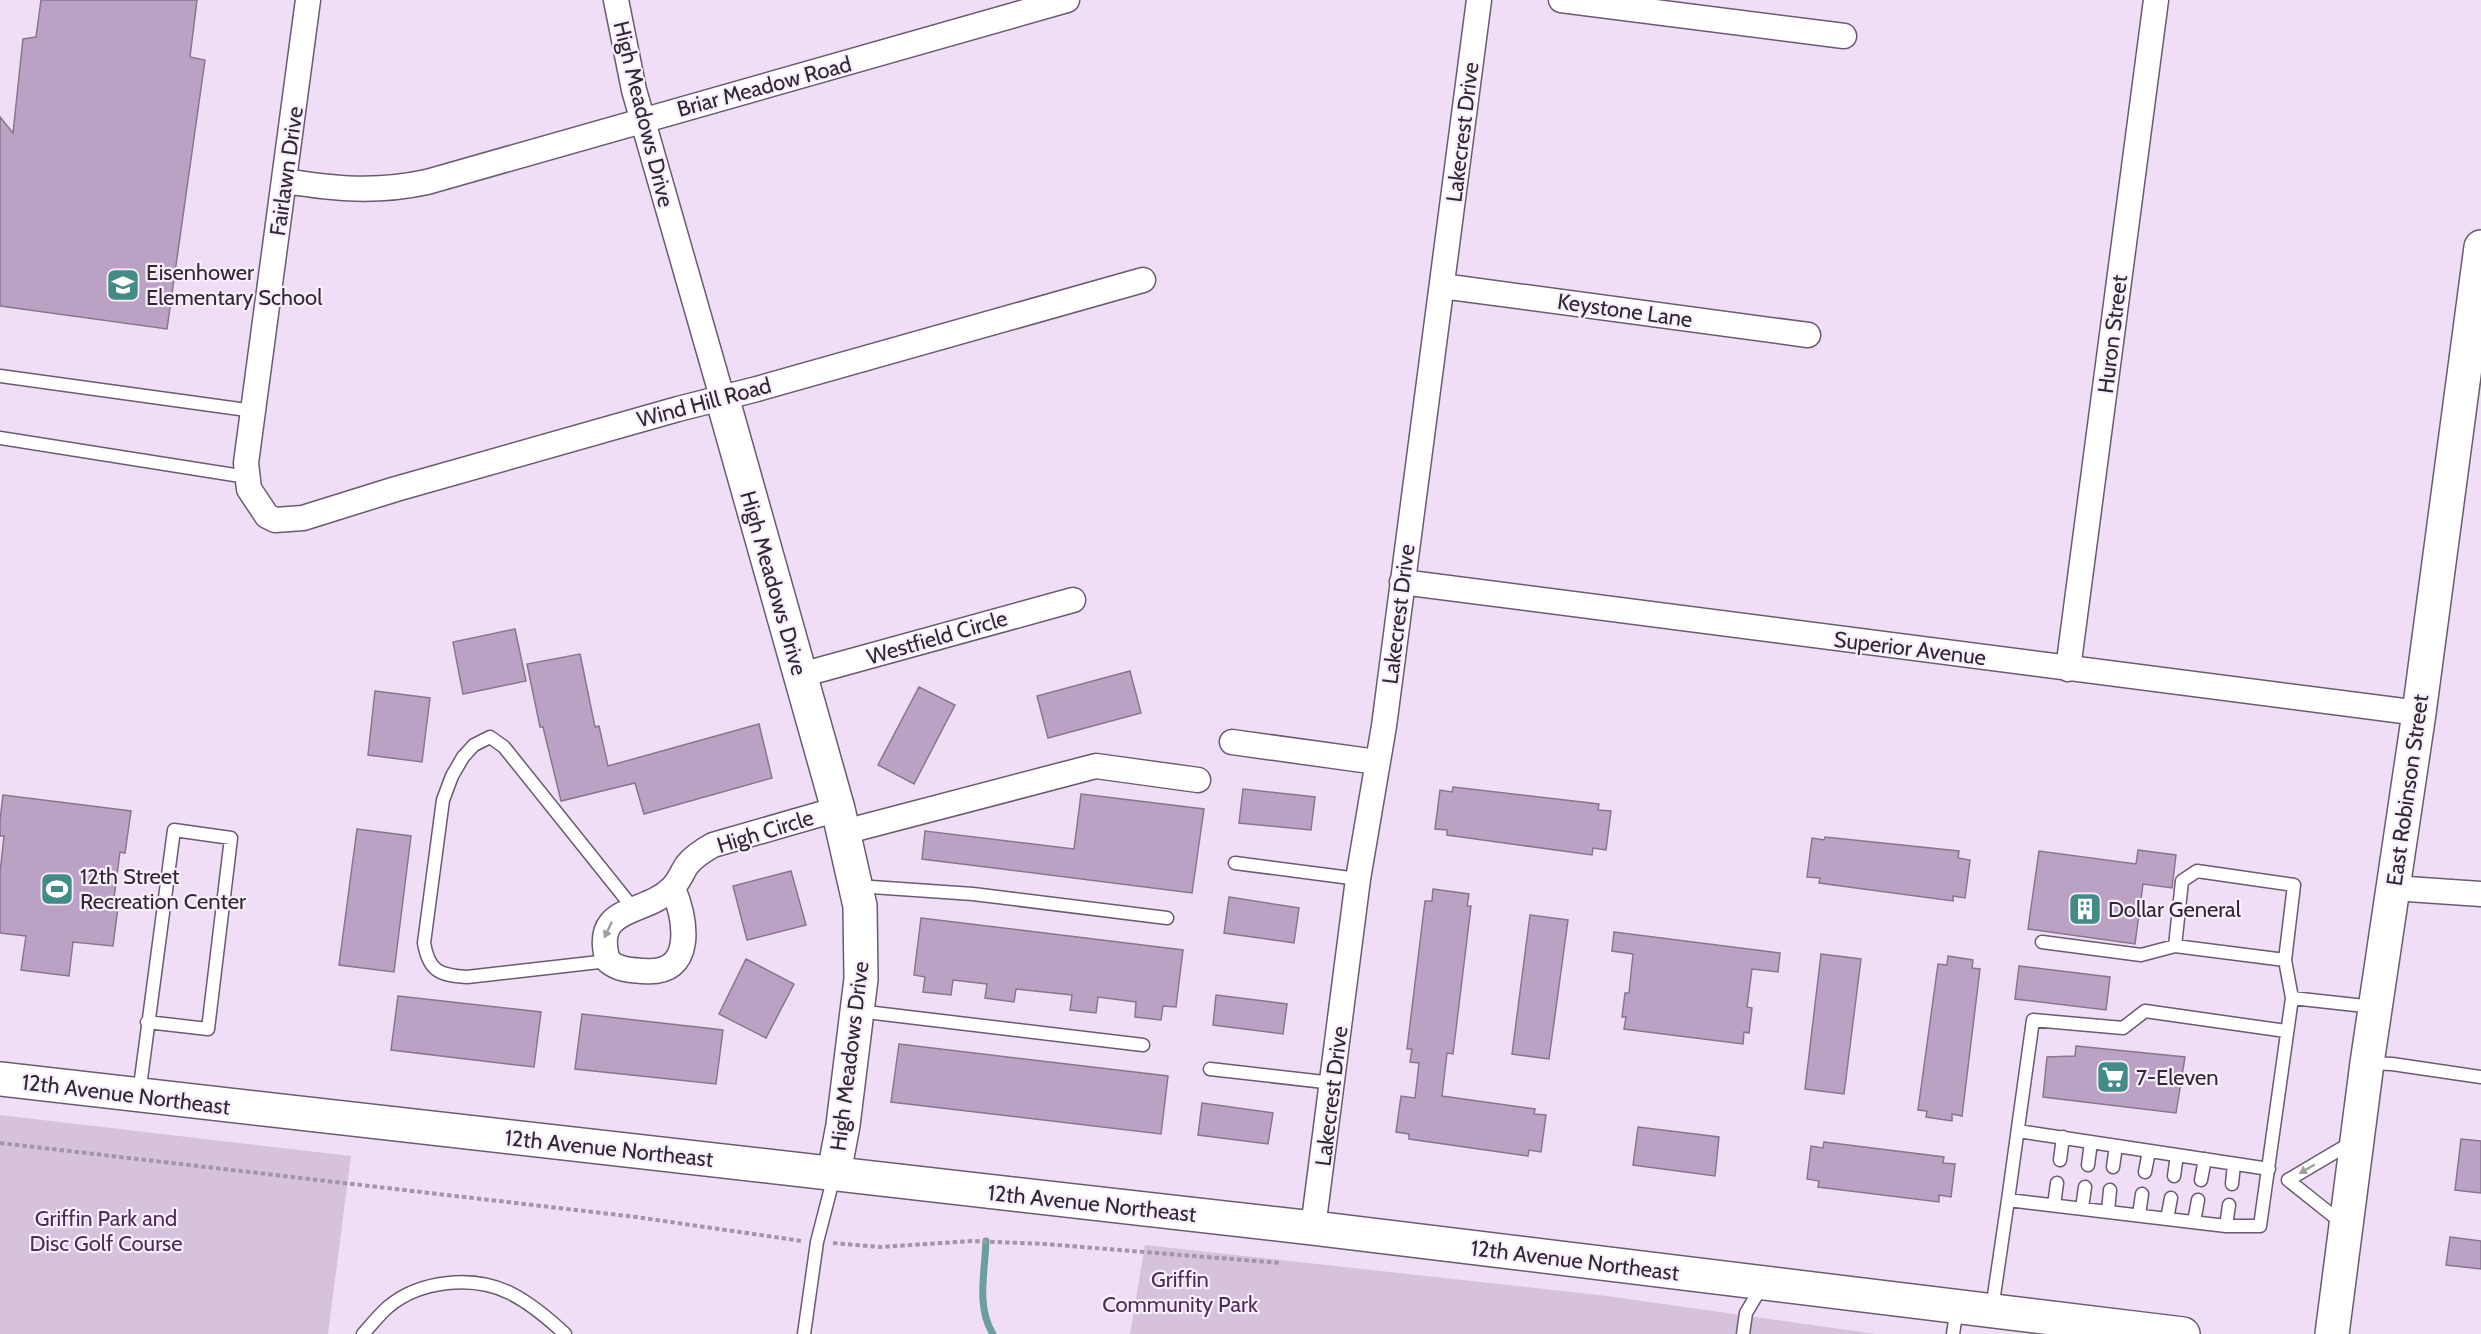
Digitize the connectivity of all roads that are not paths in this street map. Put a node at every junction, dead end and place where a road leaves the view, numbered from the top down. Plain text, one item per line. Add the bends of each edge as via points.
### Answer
1 (308, 0) edge
2 (616, 0) edge
3 (1067, 0) edge
4 (1479, 0) edge
5 (1561, 0) edge
6 (2156, 0) edge
7 (1844, 36) dead end
8 (642, 120) junction
9 (285, 181) junction
10 (2481, 247) edge
11 (1143, 280) dead end
12 (1442, 286) junction
13 (1808, 335) dead end
14 (0, 376) edge
15 (722, 397) junction
16 (254, 411) junction
17 (0, 438) edge
18 (247, 477) junction
19 (267, 516) joint
20 (1402, 582) junction
21 (1073, 600) dead end
22 (2068, 669) junction
23 (801, 675) junction
24 (2419, 713) junction
25 (1232, 742) dead end
26 (1377, 762) junction
27 (1198, 780) dead end
28 (841, 821) junction
29 (1235, 863) dead end
30 (1358, 879) junction
31 (856, 886) junction
32 (673, 888) junction
33 (2393, 888) junction
34 (2481, 894) edge
35 (633, 908) junction
36 (1167, 918) dead end
37 (2042, 942) dead end
38 (2175, 946) junction
39 (2285, 960) junction
40 (608, 961) junction
41 (2292, 998) junction
42 (2375, 1007) junction
43 (857, 1011) junction
44 (147, 1022) junction
45 (2286, 1031) junction
46 (1143, 1044) dead end
47 (2367, 1063) junction
48 (1210, 1069) dead end
49 (2481, 1077) edge
50 (0, 1079) edge
51 (1333, 1083) junction
52 (138, 1095) junction
53 (2018, 1131) junction
54 (2063, 1137) junction
55 (2357, 1139) junction
56 (2091, 1142) junction
57 (2116, 1146) junction
58 (2149, 1151) junction
59 (2177, 1155) junction
60 (2205, 1159) junction
61 (2060, 1160) dead end
62 (2234, 1164) junction
63 (2088, 1165) dead end
64 (2113, 1167) dead end
65 (2145, 1172) dead end
66 (834, 1173) junction
67 (2268, 1173) junction
68 (2174, 1176) dead end
69 (2201, 1180) dead end
70 (2288, 1180) junction
71 (2057, 1183) dead end
72 (2232, 1184) dead end
73 (2085, 1187) dead end
74 (2110, 1190) dead end
75 (2142, 1194) dead end
76 (2171, 1198) dead end
77 (2008, 1200) junction
78 (2198, 1200) dead end
79 (2054, 1205) junction
80 (2229, 1205) dead end
81 (2082, 1208) junction
82 (2108, 1211) junction
83 (2139, 1215) junction
84 (2168, 1218) junction
85 (2194, 1222) junction
86 (2226, 1226) junction
87 (2346, 1226) junction
88 (1313, 1228) junction
89 (1763, 1283) junction
90 (1992, 1311) junction
91 (1955, 1320) edge
92 (363, 1334) edge
93 (565, 1334) edge
94 (804, 1334) edge
95 (1743, 1334) edge
96 (2183, 1334) edge
97 (2332, 1334) edge

1 - 9 street, Fairlawn Drive
2 - 8 street, High Meadows Drive
3 - 8 street, Briar Meadow Road
4 - 12 street, Lakecrest Drive
5 - 7 street
6 - 22 street, Huron Street
8 - 9 street, Briar Meadow Road via 398,188 353,190
8 - 15 street, High Meadows Drive
9 - 16 street, Fairlawn Drive
10 - 24 main road, East Robinson Street
11 - 15 street, Wind Hill Road
12 - 13 street, Keystone Lane
12 - 20 street, Lakecrest Drive
14 - 16 lane
15 - 19 street, Wind Hill Road via 313,516 286,520
15 - 23 main road, High Meadows Drive
16 - 18 street, Fairlawn Drive
17 - 18 lane
18 - 19 street, Fairlawn Drive via 254,499
20 - 22 street, Superior Avenue
20 - 26 street, Lakecrest Drive
21 - 23 street, Westfield Circle
22 - 24 street, Superior Avenue
23 - 28 main road, High Meadows Drive
24 - 33 main road, East Robinson Street
25 - 26 street
26 - 30 street, Lakecrest Drive
27 - 28 street, High Circle via 1096,766
28 - 31 main road, High Meadows Drive
28 - 32 street, High Circle via 713,845 688,863
29 - 30 lane
30 - 51 street, Lakecrest Drive
31 - 36 lane via 972,894
31 - 43 main road, High Meadows Drive via 862,946
32 - 35 street
32 - 40 street via 684,929 678,958 672,965 655,972 626,970
33 - 34 street
33 - 42 main road, East Robinson Street
35 -> 40 street via 611,922 603,941
35 - 40 lane via 504,747 490,737 474,745 452,776 443,800 424,943 426,957 433,968 446,975 467,977
37 - 38 lane via 2141,955
38 - 39 lane
38 - 39 lane via 2182,881 2197,871 2294,885
39 - 41 lane
41 - 42 lane
41 - 45 lane
42 - 47 main road, East Robinson Street
43 - 46 lane
43 - 66 main road, High Meadows Drive
44 - 44 lane via 174,830 231,838 208,1029
44 - 52 lane
45 - 53 lane via 2145,1011 2122,1028 2033,1020
45 - 67 lane
47 - 49 lane
47 - 55 main road, East Robinson Street
48 - 51 lane
50 - 52 main road, 12th Avenue Northeast
51 - 88 street, Lakecrest Drive
52 - 66 main road, 12th Avenue Northeast
53 - 54 lane
53 - 77 lane
54 - 56 lane
54 - 61 lane
55 -> 70 lane
55 - 87 main road, East Robinson Street
56 - 57 lane
56 - 63 lane
57 - 58 lane
57 - 64 lane
58 - 59 lane
58 - 65 lane
59 - 60 lane
59 - 68 lane
60 - 62 lane
60 - 69 lane
62 - 67 lane
62 - 72 lane
66 - 88 main road, 12th Avenue Northeast
66 - 94 lane via 817,1242
67 - 70 lane
67 - 86 lane via 2260,1226
70 - 87 lane
71 - 79 lane
73 - 81 lane
74 - 82 lane
75 - 83 lane
76 - 84 lane
77 - 79 lane
77 - 90 lane
78 - 85 lane
79 - 81 lane
80 - 86 lane
81 - 82 lane
82 - 83 lane
83 - 84 lane
84 - 85 lane
85 - 86 lane
87 - 97 main road, East Robinson Street
88 - 89 main road, 12th Avenue Northeast
89 - 91 main road, 12th Avenue Northeast
89 - 95 lane via 1746,1313
90 - 91 main road, 12th Avenue Northeast
90 - 96 main road, 12th Avenue Northeast
92 - 93 lane via 389,1306 410,1294 434,1285 460,1282 509,1293

